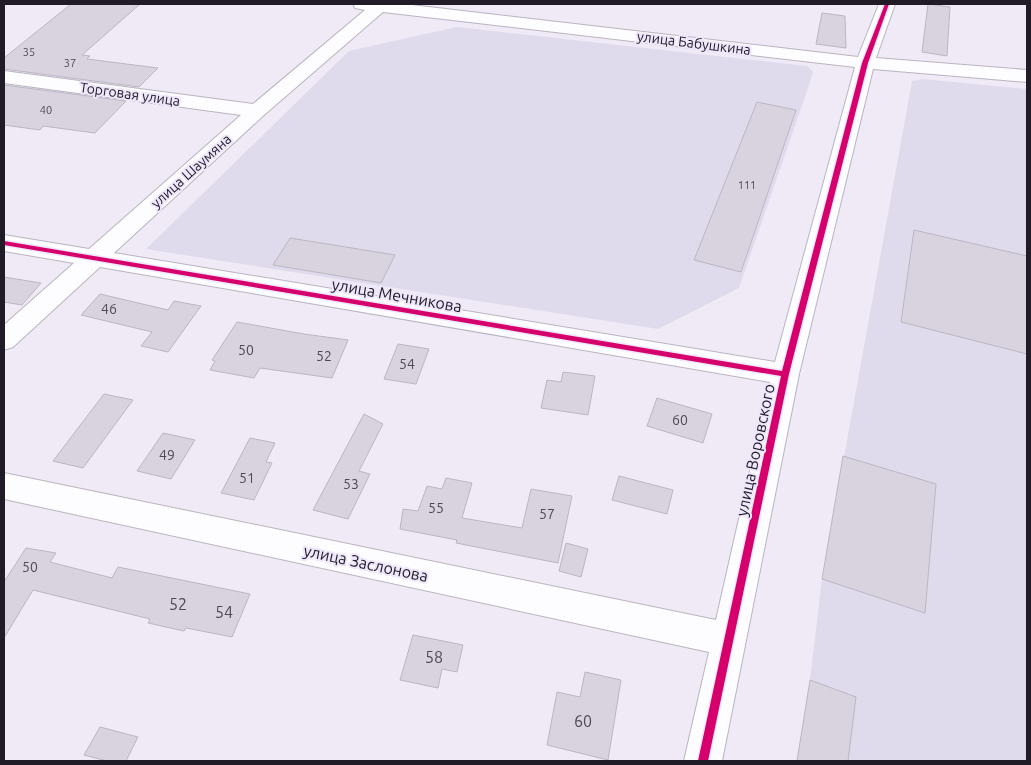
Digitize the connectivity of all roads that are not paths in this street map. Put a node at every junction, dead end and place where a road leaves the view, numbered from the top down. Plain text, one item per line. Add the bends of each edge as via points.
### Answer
1 (374, 4) edge
2 (888, 4) edge
3 (865, 63) junction
4 (1027, 76) edge
5 (4, 77) edge
6 (257, 111) junction
7 (4, 243) edge
8 (95, 258) junction
9 (4, 340) edge
10 (785, 374) junction
11 (4, 486) edge
12 (729, 640) junction
13 (702, 761) edge

1 - 3 street, улица Бабушкина
1 - 6 street, улица Шаумяна
2 - 3 street, улица Воровского
3 - 4 street, улица Бабушкина
3 - 10 street, улица Воровского
5 - 6 street, Торговая улица
6 - 8 street, улица Шаумяна
7 - 8 street, улица Мечникова
8 - 9 street, улица Шаумяна
8 - 10 street, улица Мечникова
10 - 12 street, улица Воровского
11 - 12 street, улица Заслонова
12 - 13 street, улица Воровского

